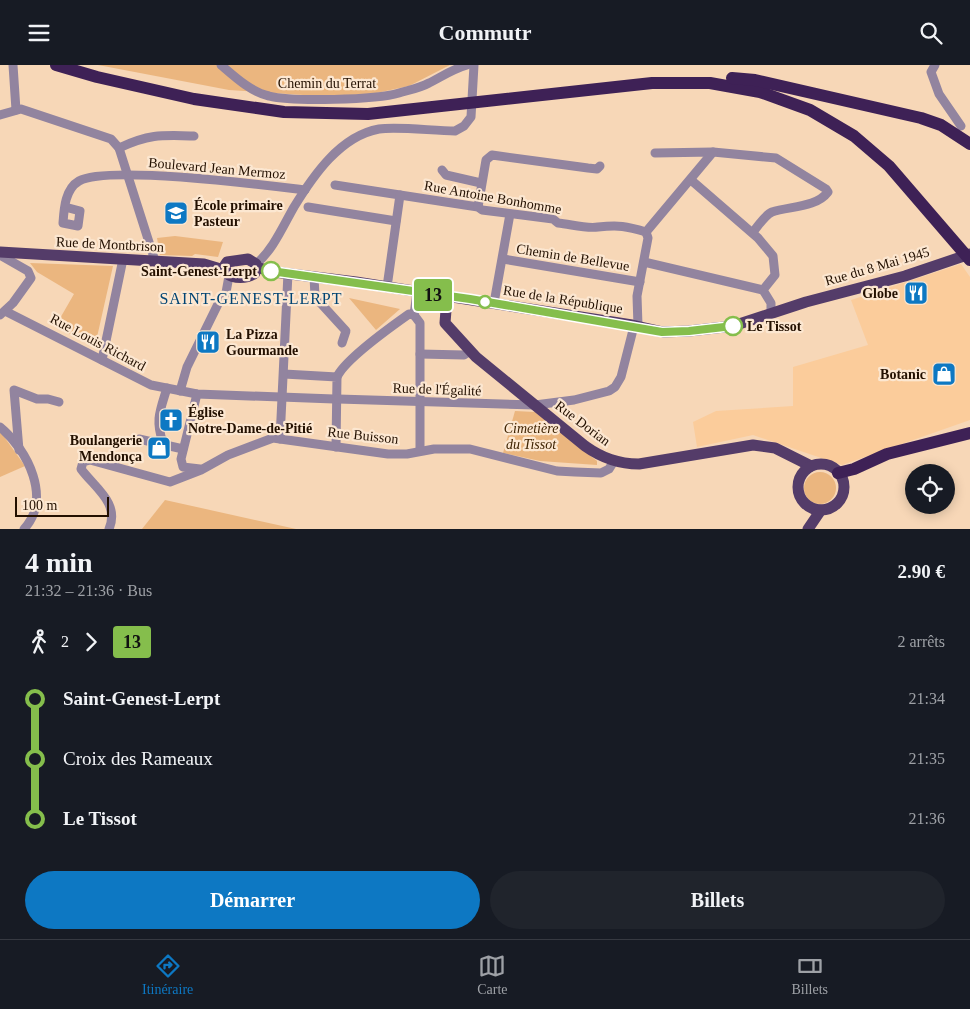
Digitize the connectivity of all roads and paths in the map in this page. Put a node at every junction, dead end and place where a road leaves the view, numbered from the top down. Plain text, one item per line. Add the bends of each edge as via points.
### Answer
1 (13, 65) edge
2 (56, 65) edge
3 (77, 65) edge
4 (221, 65) edge
5 (466, 65) edge
6 (474, 65) edge
7 (935, 65) edge
8 (732, 78) junction
9 (492, 97) junction
10 (458, 101) junction
11 (16, 110) junction
12 (0, 115) edge
13 (961, 126) dead end
14 (194, 136) dead end
15 (970, 143) edge
16 (119, 148) junction
17 (713, 152) junction
18 (654, 153) dead end
19 (600, 166) dead end
20 (442, 171) dead end
21 (126, 174) junction
22 (691, 180) junction
23 (481, 183) junction
24 (334, 185) dead end
25 (305, 190) junction
26 (400, 195) junction
27 (65, 207) dead end
28 (308, 207) dead end
29 (478, 207) junction
30 (510, 214) junction
31 (396, 221) junction
32 (753, 232) junction
33 (646, 233) junction
34 (0, 252) edge
35 (970, 252) edge
36 (123, 259) junction
37 (503, 259) junction
38 (970, 260) edge
39 (154, 261) junction
40 (644, 262) junction
41 (254, 266) junction
42 (227, 269) junction
43 (288, 273) junction
44 (314, 276) junction
45 (640, 282) junction
46 (387, 287) junction
47 (763, 290) junction
48 (418, 292) junction
49 (448, 297) junction
50 (494, 303) junction
51 (771, 309) junction
52 (3, 313) edge
53 (412, 314) junction
54 (636, 326) junction
55 (342, 343) dead end
56 (470, 351) junction
57 (420, 354) junction
58 (102, 360) junction
59 (284, 375) junction
60 (337, 377) junction
61 (167, 389) junction
62 (180, 391) junction
63 (196, 394) junction
64 (283, 397) junction
65 (336, 399) junction
66 (59, 402) dead end
67 (421, 402) junction
68 (535, 405) junction
69 (0, 427) edge
70 (970, 433) edge
71 (139, 439) dead end
72 (280, 439) junction
73 (163, 443) junction
74 (336, 447) junction
75 (183, 449) junction
76 (19, 450) junction
77 (420, 451) junction
78 (790, 457) junction
79 (614, 461) junction
80 (811, 466) junction
81 (201, 470) junction
82 (838, 473) junction
83 (801, 475) junction
84 (807, 507) junction
85 (821, 510) junction
86 (24, 529) edge
87 (109, 529) edge
88 (807, 529) edge

1 - 11 street
2 - 10 highway via 194,99 284,112 368,114
3 - 10 highway via 189,92 277,106 377,107
4 - 5 street, Chemin du Terrat via 256,91 270,97 366,99 397,94 427,84
6 - 25 street via 471,117 464,126 455,131 380,128 367,132 332,156
7 - 13 street via 931,72 939,94
8 - 9 highway via 692,74 653,77
8 - 15 highway via 755,80 921,118 941,125
8 - 35 highway via 788,94 860,133 899,166
9 - 10 highway
9 - 38 highway via 684,82 736,87 787,100 854,136 889,166
11 - 12 street
11 - 16 street via 112,139
14 - 16 street via 155,134
16 - 21 street
17 - 18 street
17 - 22 street
17 - 32 street via 776,158 828,192 824,197 770,213
19 - 23 street via 597,169 492,155 486,160
20 - 23 street via 446,175
21 - 25 street, Boulevard Jean Mermoz
21 - 27 street, Boulevard Jean Mermoz via 79,181 71,189
21 - 39 street
22 - 32 street
22 - 33 street
23 - 29 street
24 - 26 street, Rue Antoine Bonhomme
25 - 41 street
26 - 29 street, Rue Antoine Bonhomme
26 - 31 street
28 - 31 street
29 - 30 street, Rue Antoine Bonhomme
30 - 33 street, Rue Antoine Bonhomme via 598,228 606,225 629,227
30 - 37 street
31 - 46 street
32 - 47 street via 773,256 775,275
33 - 40 street
34 - 36 main road, Rue de Montbrison
34 - 52 street via 28,271 31,277
35 - 51 main road, Rue du 8 Mai 1945 via 905,276 792,307
36 - 39 main road, Rue de Montbrison
36 - 58 street
37 - 45 street, Chemin de Bellevue
37 - 50 street
39 - 42 main road, Rue de Montbrison via 204,264 215,261
40 - 45 street
40 - 47 street
41 - 42 main road
41 - 42 main road via 247,277
41 - 43 main road, Rue de la République
42 - 62 street via 225,298 220,300 187,367
43 - 44 main road, Rue de la République
43 - 59 street
44 - 46 main road, Rue de la République
44 - 55 street via 314,297 346,331
45 - 54 street
46 - 48 main road, Rue de la République
47 - 51 street
48 - 49 main road, Rue de la République
48 - 53 street
49 - 50 main road, Rue de la République
49 - 56 main road, Rue Dorian via 445,323
50 - 54 main road, Rue de la République
51 - 54 main road, Rue du 8 Mai 1945 via 733,326 711,329 662,332
52 - 58 street, Rue Louis Richard
53 - 57 street via 420,323
53 - 60 street via 348,362
54 - 68 street, Rue de l'Égalité via 616,387 574,400
56 - 57 street via 464,355
56 - 68 main road, Rue Dorian
57 - 67 street
58 - 61 street, Rue Louis Richard via 151,385
59 - 60 street
59 - 64 street
60 - 65 street
61 - 62 street, Rue Louis Richard
61 - 73 street via 158,419
62 - 63 street, Rue Louis Richard
63 - 64 street, Rue Louis Richard
63 - 75 street
64 - 65 street, Rue de l'Égalité
64 - 72 street
65 - 67 street, Rue de l'Égalité
65 - 74 street
66 - 76 street via 37,399 14,390
67 - 68 street, Rue de l'Égalité
67 - 77 street
68 - 79 main road, Rue Dorian via 594,452
69 - 76 street
70 - 82 highway via 887,455
71 - 73 street
72 - 74 street, Rue Buisson
72 - 81 street, Rue Buisson via 273,438 228,455
73 - 75 street
74 - 77 street, Rue Buisson via 388,454
75 - 81 street via 183,467
76 - 86 street via 32,472 38,499 31,520
77 - 79 street, Rue Buisson via 470,449 557,471 601,473
78 - 79 main road, Rue Dorian via 775,448 752,445 639,464
78 - 80 main road, Rue Dorian
78 - 83 main road
80 - 82 main road via 828,466
80 - 83 main road
81 - 87 street, Rue Buisson via 170,482 105,463 90,460 84,463 81,469 110,503
82 - 85 main road via 844,487 841,498 831,508
83 - 84 main road via 798,493
84 - 85 main road
84 - 88 main road
85 - 88 main road

